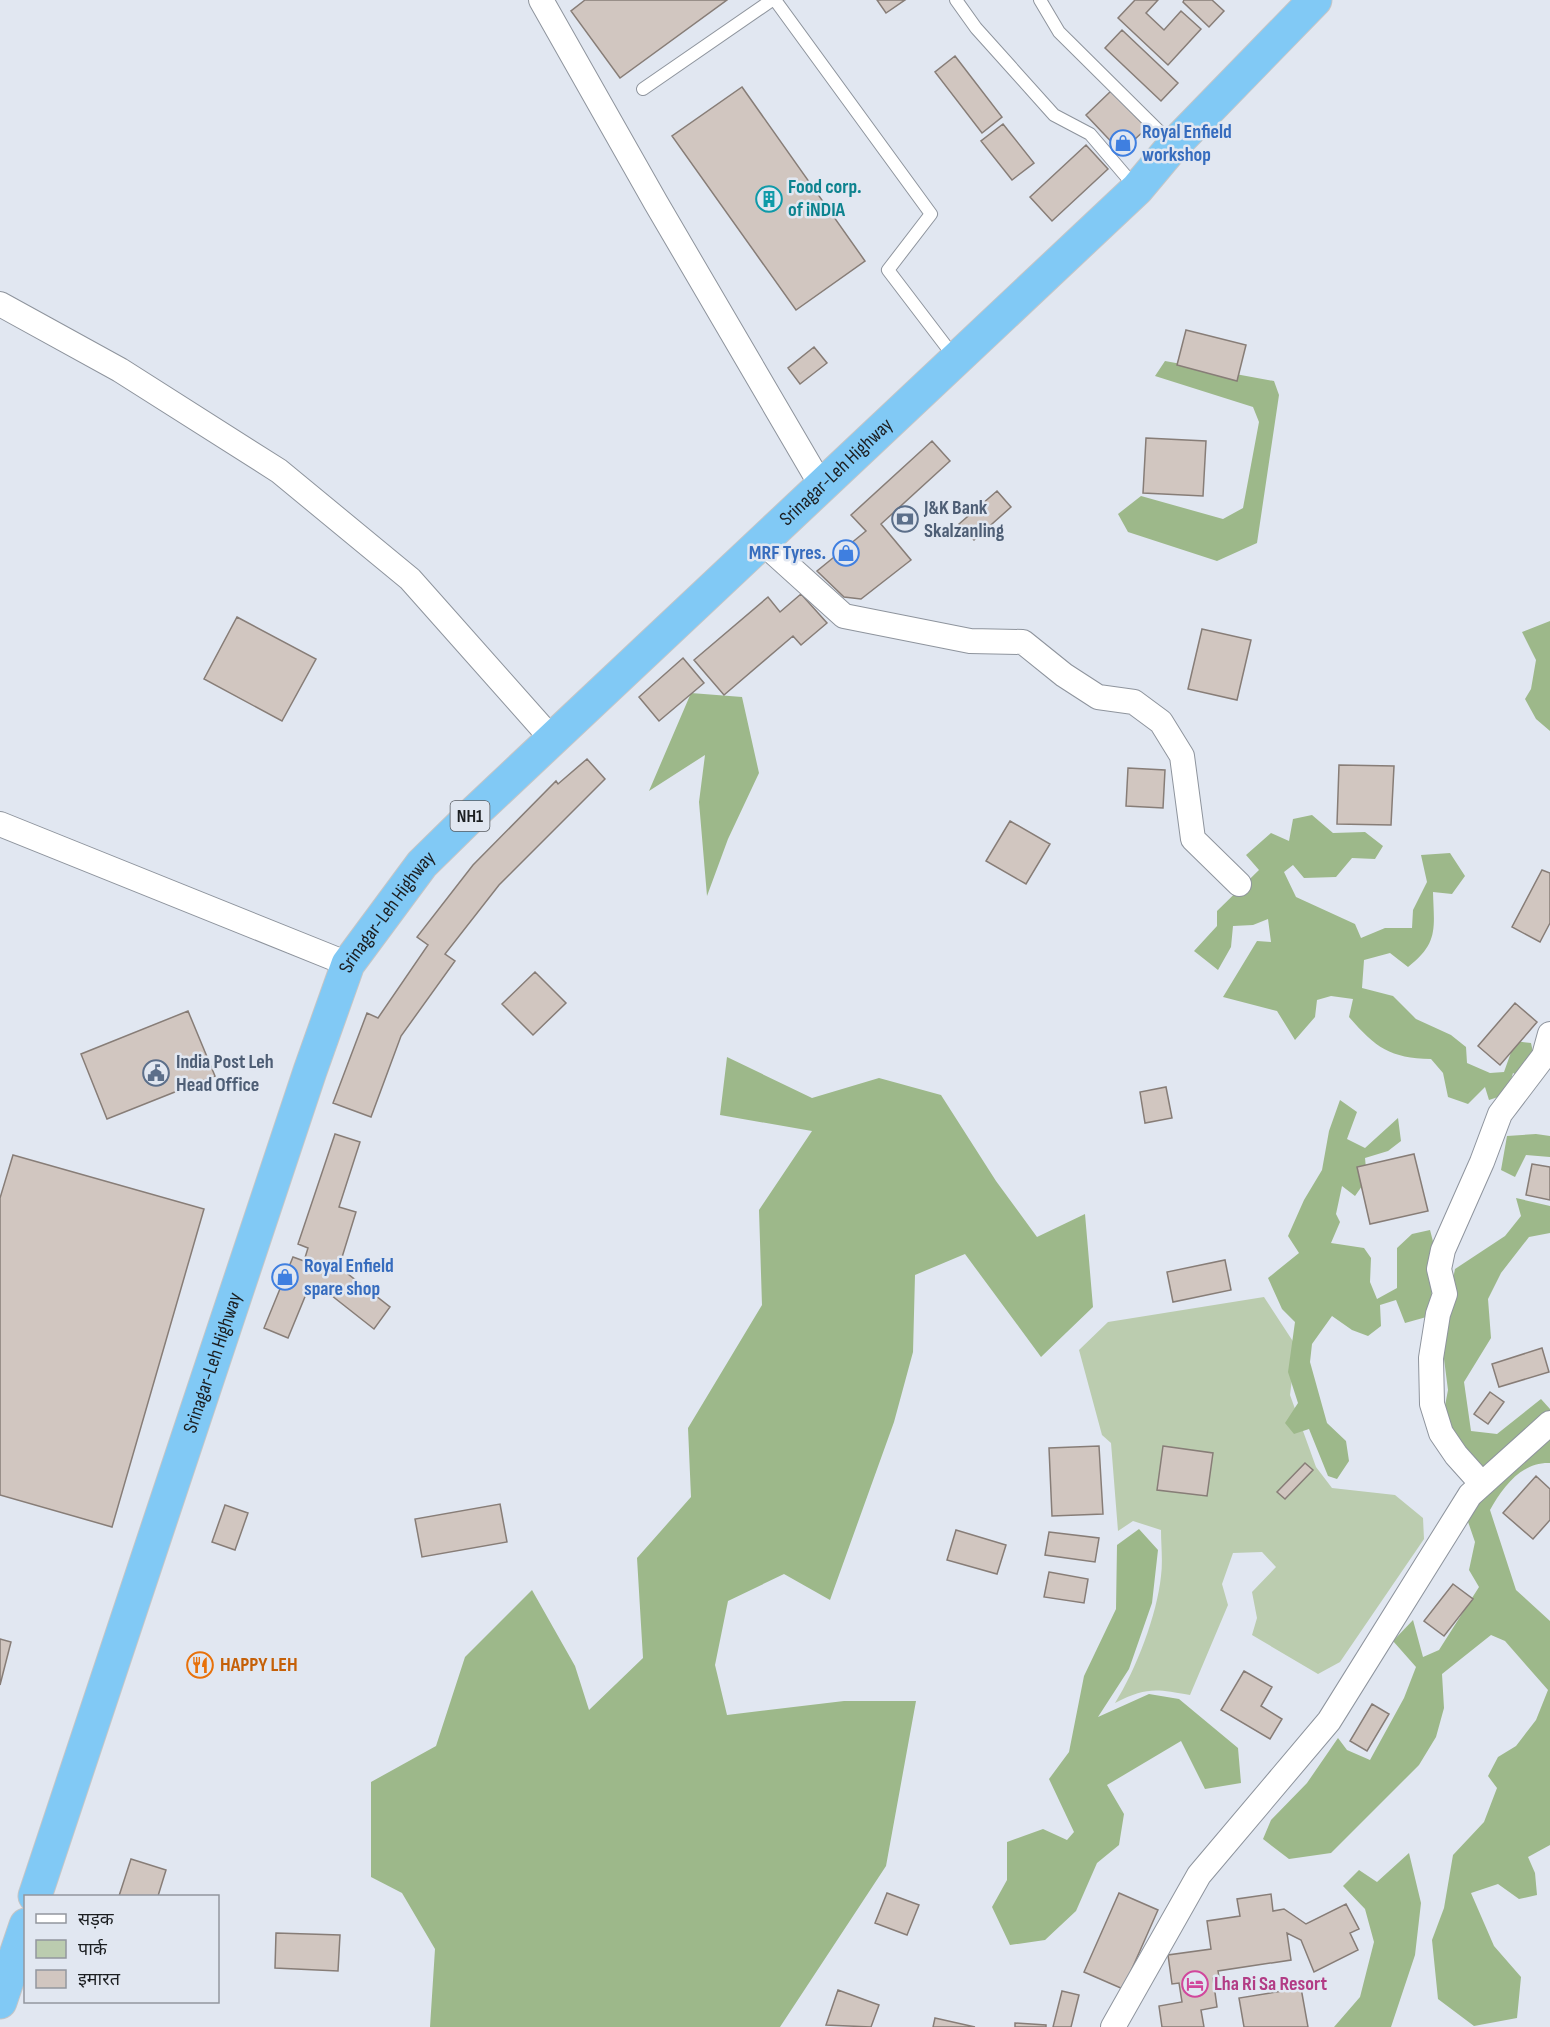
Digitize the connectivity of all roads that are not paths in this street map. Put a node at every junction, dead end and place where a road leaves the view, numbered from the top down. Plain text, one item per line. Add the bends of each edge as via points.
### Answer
1 (541, 0) edge
2 (773, 0) edge
3 (956, 0) edge
4 (1040, 0) edge
5 (1315, 0) edge
6 (644, 89) dead end
7 (1173, 146) junction
8 (1137, 189) junction
9 (0, 304) edge
10 (956, 359) junction
11 (821, 485) junction
12 (762, 542) junction
13 (552, 739) junction
14 (0, 824) edge
15 (1239, 884) dead end
16 (348, 964) junction
17 (1550, 1034) edge
18 (1550, 1423) edge
19 (1482, 1484) junction
20 (35, 1895) edge
21 (24, 1931) edge
22 (0, 2002) edge
23 (1113, 2027) edge

1 - 11 street
2 - 6 lane
2 - 10 lane via 931,214 888,270
3 - 8 lane via 1054,115 1090,134
4 - 7 lane via 1059,32
5 - 7 highway, Srinagar-Leh Highway / NH1
7 - 8 highway, Srinagar-Leh Highway / NH1
8 - 10 highway, Srinagar-Leh Highway / NH1
9 - 13 street via 120,370 279,471 410,579
10 - 11 highway, Srinagar-Leh Highway / NH1
11 - 12 highway, Srinagar-Leh Highway / NH1
12 - 13 highway, Srinagar-Leh Highway / NH1
12 - 15 street via 844,616 970,640 1023,642 1098,697 1134,702 1161,722 1182,756 1193,839
13 - 16 highway, Srinagar-Leh Highway / NH1 via 422,864
14 - 16 street
16 - 20 highway, Srinagar-Leh Highway / NH1
17 - 19 street via 1544,1056 1500,1114 1443,1250 1439,1269 1445,1294 1431,1358 1432,1404 1441,1432
18 - 19 street
19 - 23 street via 1470,1495 1329,1721 1199,1875
21 - 22 highway

